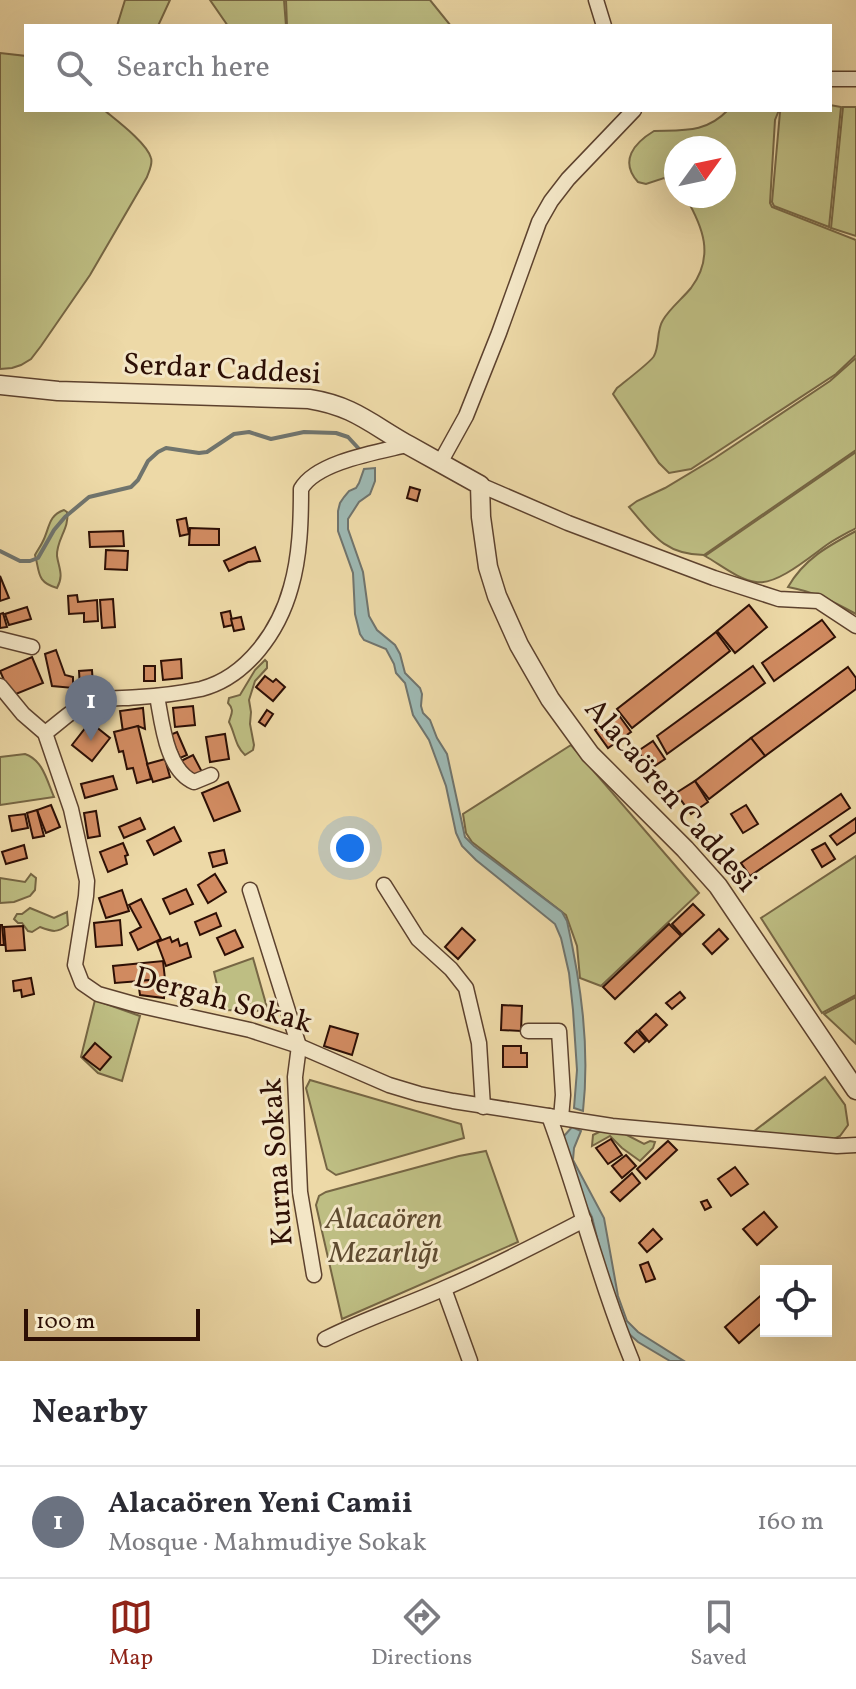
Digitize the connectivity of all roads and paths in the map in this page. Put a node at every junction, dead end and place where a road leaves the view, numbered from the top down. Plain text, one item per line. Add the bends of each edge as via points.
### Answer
1 (596, 0) edge
2 (603, 24) edge
3 (832, 79) edge
4 (856, 79) edge
5 (629, 112) edge
6 (0, 385) edge
7 (407, 445) junction
8 (440, 463) junction
9 (480, 485) junction
10 (856, 626) edge
11 (0, 639) edge
12 (32, 647) dead end
13 (0, 686) edge
14 (157, 696) junction
15 (45, 733) junction
16 (211, 775) dead end
17 (384, 885) dead end
18 (250, 890) dead end
19 (528, 1031) dead end
20 (299, 1046) junction
21 (856, 1090) edge
22 (483, 1107) junction
23 (558, 1118) junction
24 (856, 1145) edge
25 (584, 1220) junction
26 (314, 1275) dead end
27 (444, 1289) junction
28 (325, 1339) dead end
29 (470, 1361) edge
30 (632, 1361) edge

1 - 2 street
3 - 4 street
5 - 8 street via 568,179 539,222 466,416
6 - 7 street, Serdar Caddesi via 320,401 359,415
7 - 8 street, Serdar Caddesi
7 - 14 street via 355,458 306,481 291,589 267,639 225,678
8 - 9 street, Serdar Caddesi
9 - 10 street via 714,578 779,599 818,601
9 - 21 street, Alacaören Caddesi via 488,567 497,596 550,699 600,765 718,886
11 - 12 street
13 - 15 street, Dergah Sokak
14 - 15 street via 97,700
14 - 16 street via 173,762 194,782
15 - 20 street, Dergah Sokak via 85,867 75,965 82,983 98,994
17 - 22 street via 418,939 466,988 479,1043
18 - 20 street
19 - 23 street via 559,1031 563,1095
20 - 22 street, Dergah Sokak via 389,1085
20 - 26 street, Kurna Sokak via 295,1077 300,1192
22 - 23 street, Dergah Sokak
23 - 24 street, Dergah Sokak
23 - 25 street
25 - 27 street
25 - 30 street
27 - 28 street
27 - 29 street

